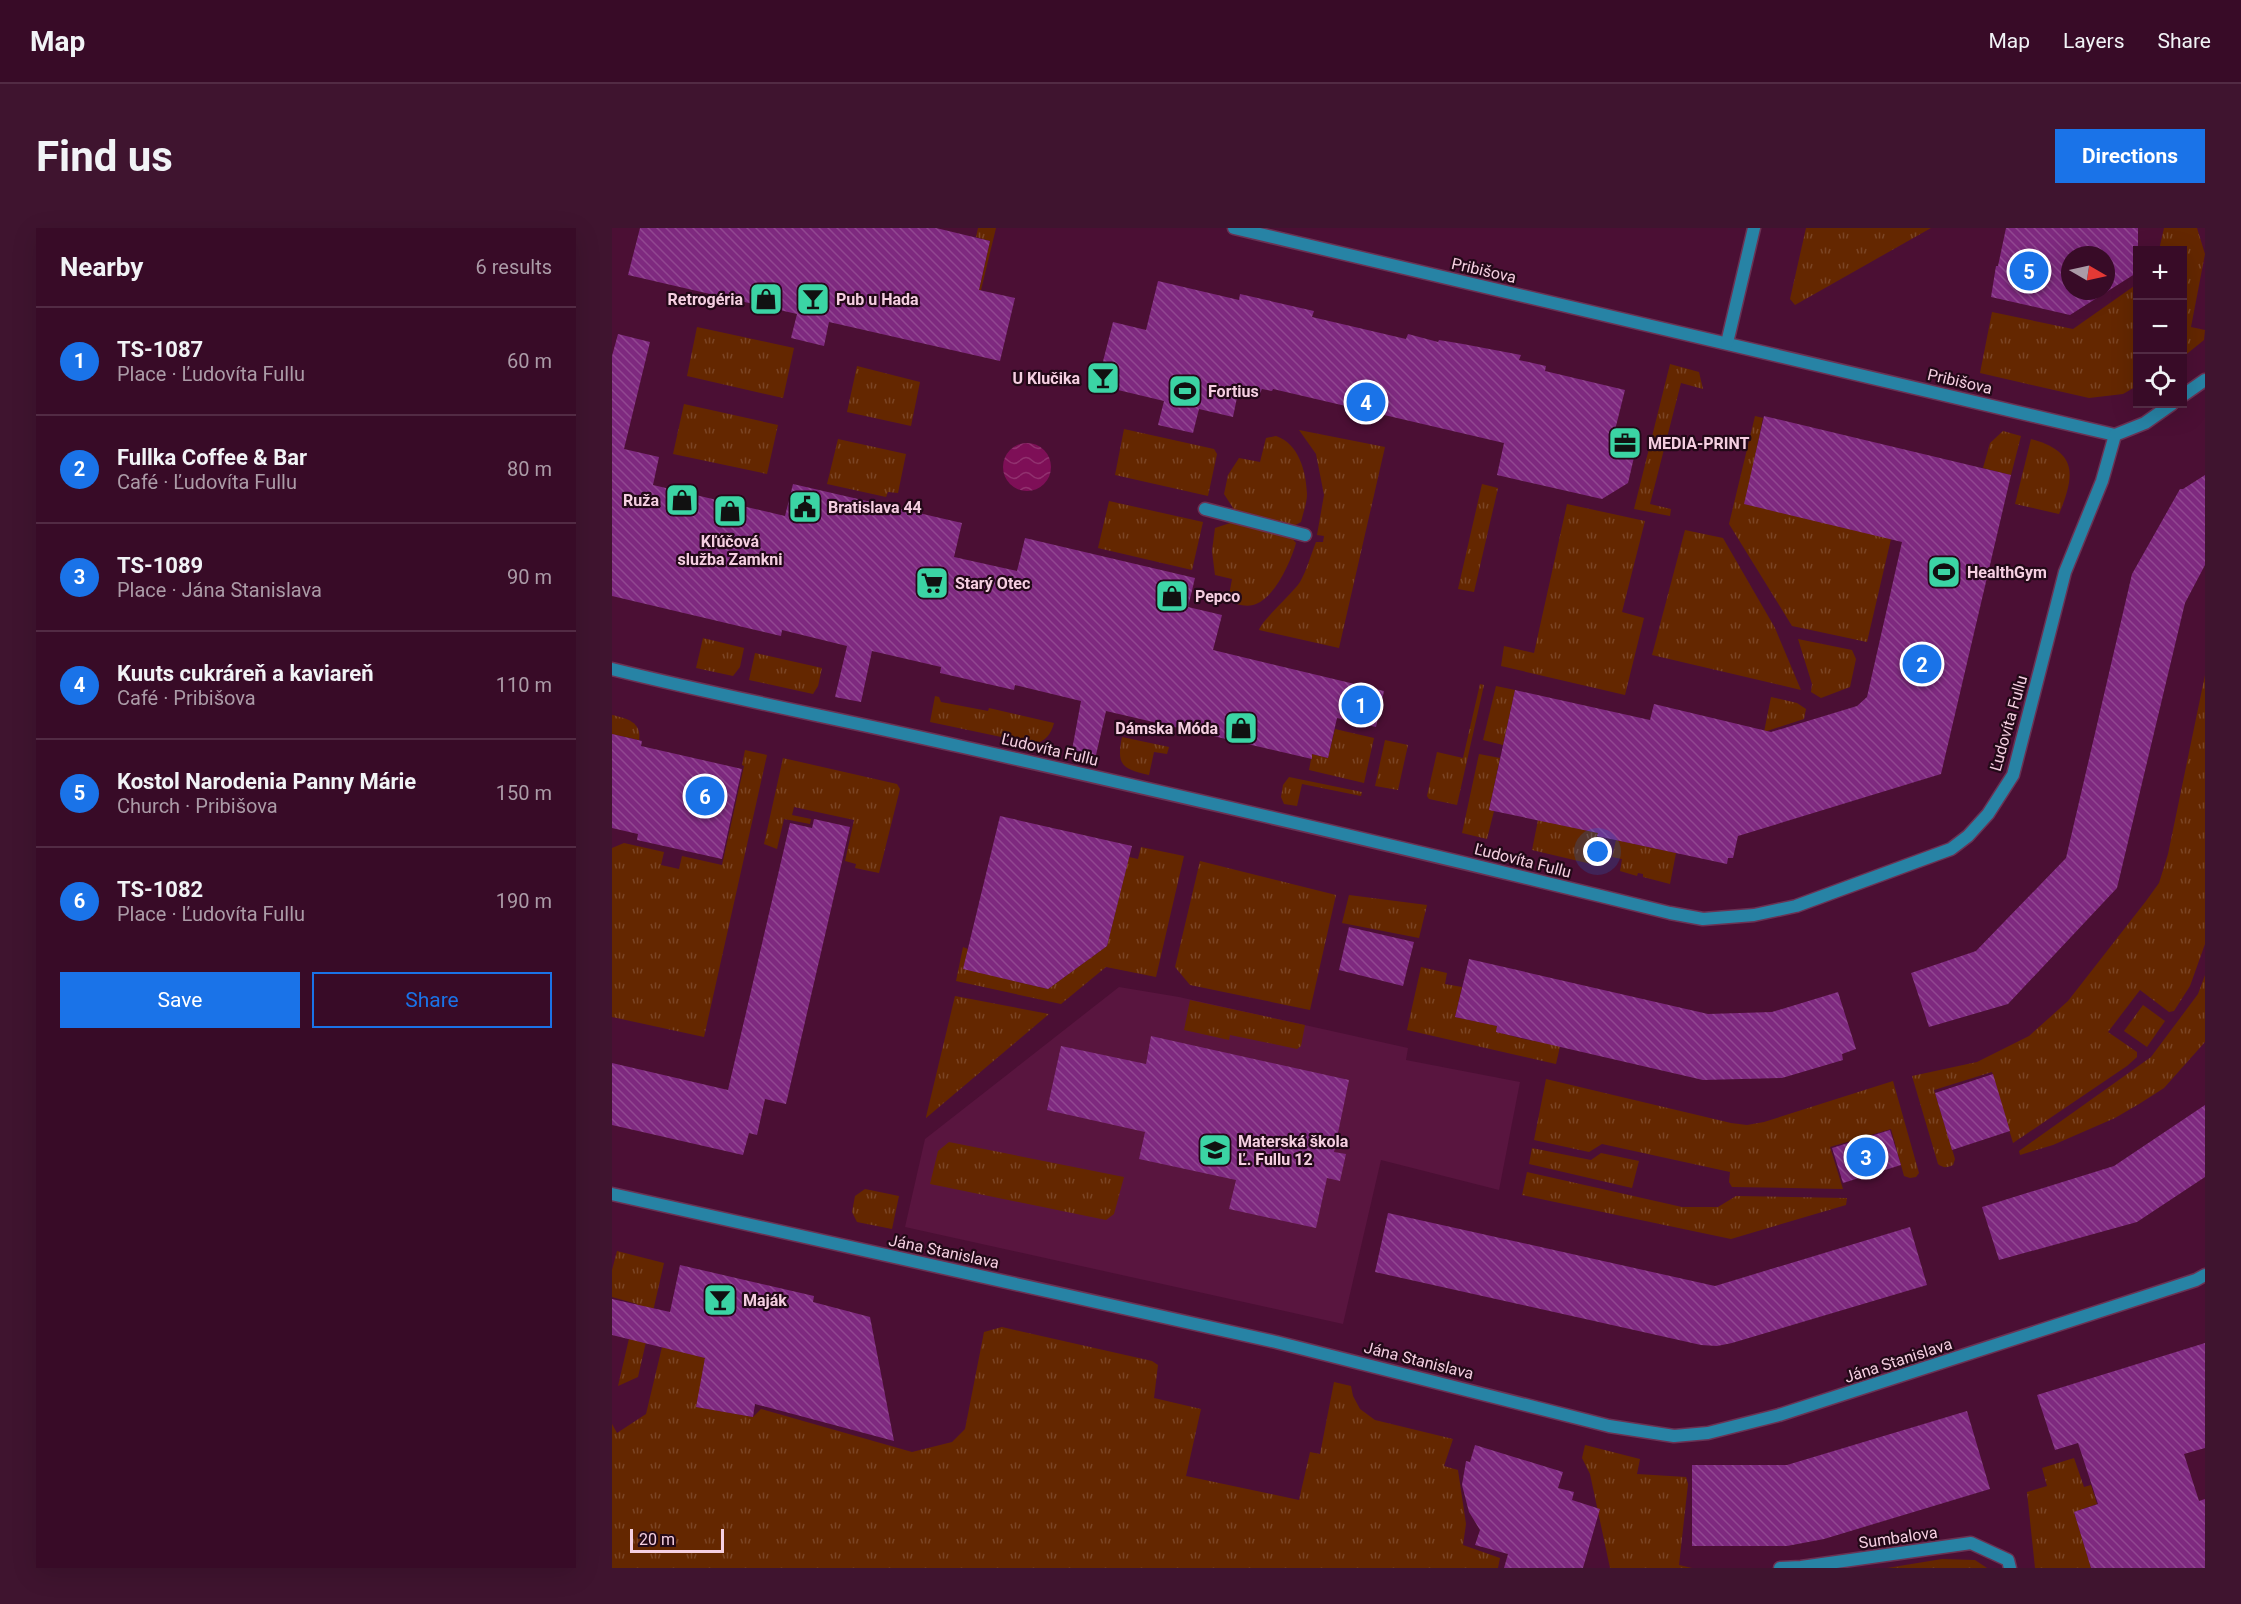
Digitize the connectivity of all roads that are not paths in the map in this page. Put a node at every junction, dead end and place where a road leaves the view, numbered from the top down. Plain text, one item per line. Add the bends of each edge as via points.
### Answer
1 (1234, 228) edge
2 (1754, 228) edge
3 (1727, 343) junction
4 (2205, 380) edge
5 (2187, 393) edge
6 (2166, 408) edge
7 (2115, 435) junction
8 (1205, 509) dead end
9 (1305, 535) dead end
10 (612, 669) edge
11 (612, 1194) edge
12 (2205, 1275) edge
13 (1780, 1568) edge
14 (2010, 1568) edge

1 - 3 street, Pribišova
2 - 3 street
3 - 7 street, Pribišova
4 - 5 street
6 - 7 street via 2145,423
7 - 10 street, Ľudovíta Fullu via 2102,481 2066,572 2013,775 1988,814 1951,849 1796,906 1754,915 1703,919 1670,913 1404,848
8 - 9 street
11 - 12 street, Jána Stanislava via 1276,1342 1609,1426 1674,1437 1779,1415
13 - 14 street, Sumbalova via 1971,1543 2008,1560

